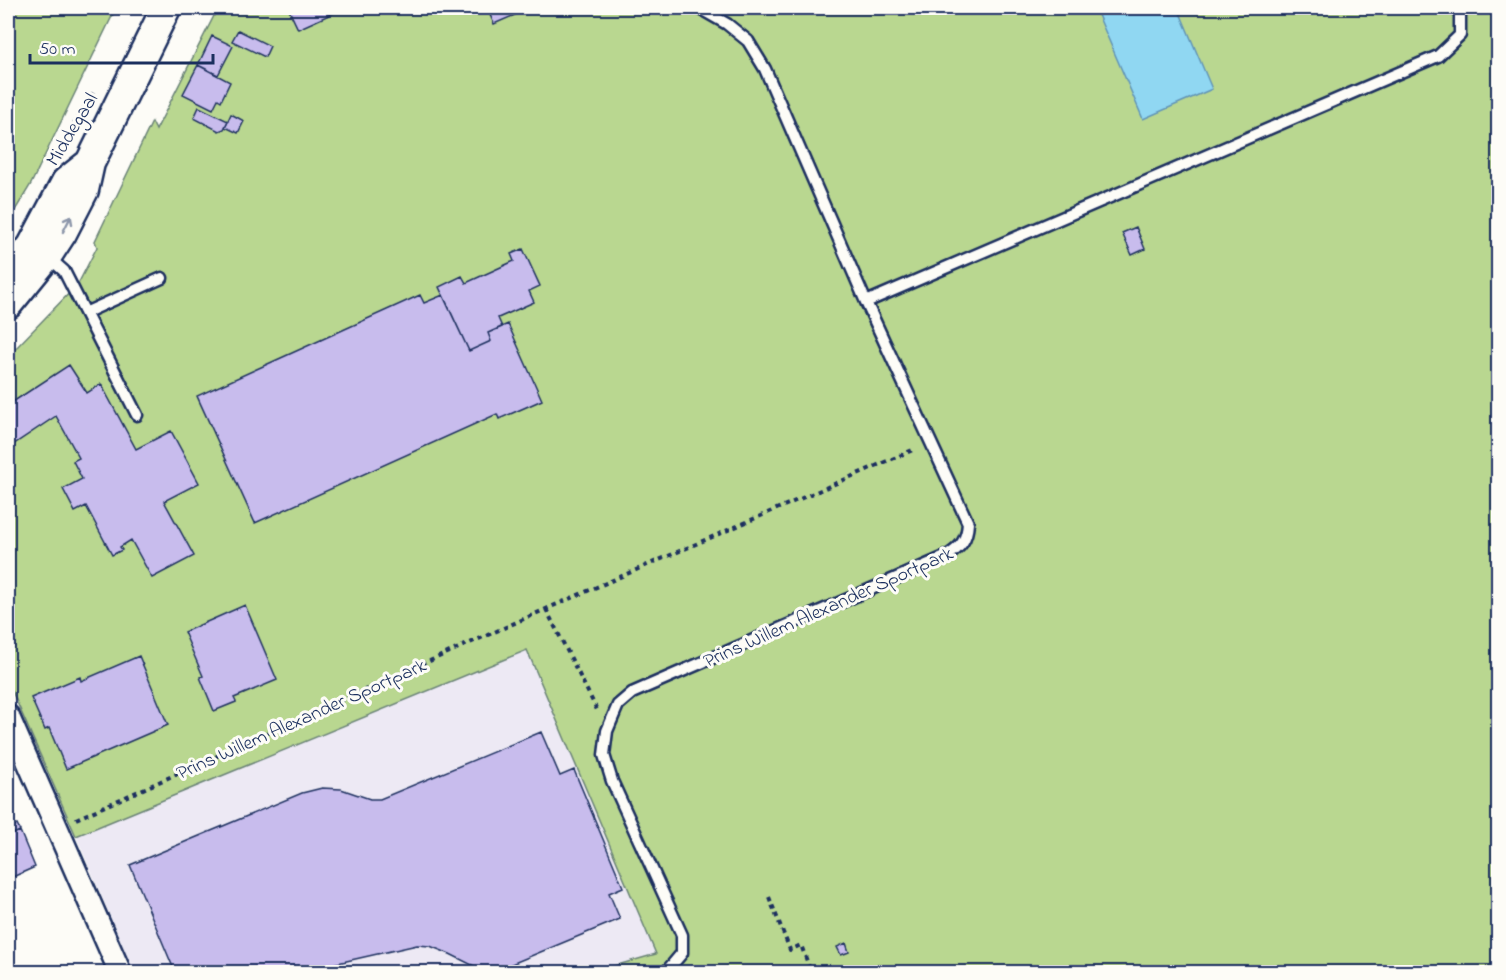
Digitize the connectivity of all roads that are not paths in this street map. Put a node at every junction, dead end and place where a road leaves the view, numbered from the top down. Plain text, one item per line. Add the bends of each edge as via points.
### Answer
1 (166, 8) edge
2 (699, 8) edge
3 (1457, 8) edge
4 (39, 251) junction
5 (8, 278) edge
6 (162, 278) dead end
7 (866, 302) junction
8 (8, 304) edge
9 (87, 312) junction
10 (137, 415) dead end
11 (8, 716) edge
12 (120, 972) edge
13 (666, 972) edge

1 - 4 street, Middegaal via 90,163 84,190 62,233
2 - 7 lane, Prins Willem Alexander Sportpark via 748,41 765,69
3 - 7 lane via 1460,35 1438,56
4 - 5 street, Middegaal
4 - 8 street, Middegaal
4 - 9 lane via 64,271
6 - 9 lane
7 - 13 lane, Prins Willem Alexander Sportpark via 968,523 967,535 960,548 936,561 632,693 618,705 607,730 604,755 682,935 682,953
9 - 10 lane
11 - 12 street

